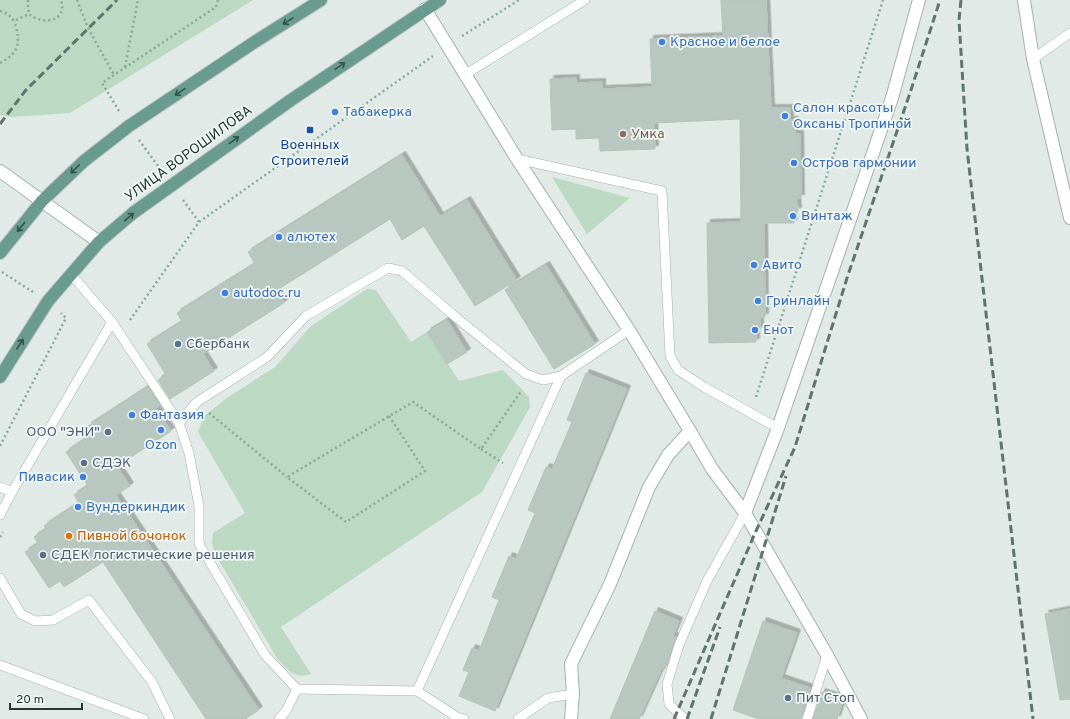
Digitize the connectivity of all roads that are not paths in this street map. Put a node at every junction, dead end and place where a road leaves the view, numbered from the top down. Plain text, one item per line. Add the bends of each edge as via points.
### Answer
1 (321, 0) edge
2 (440, 0) edge
3 (585, 0) edge
4 (919, 0) edge
5 (1024, 0) edge
6 (425, 9) junction
7 (1070, 33) edge
8 (1033, 59) junction
9 (466, 74) junction
10 (517, 159) junction
11 (0, 171) edge
12 (42, 201) junction
13 (1070, 218) edge
14 (99, 242) junction
15 (0, 253) edge
16 (71, 274) junction
17 (112, 322) junction
18 (629, 330) junction
19 (561, 376) junction
20 (0, 377) edge
21 (179, 423) junction
22 (778, 428) junction
23 (690, 431) junction
24 (0, 487) edge
25 (12, 492) junction
26 (745, 513) junction
27 (0, 515) edge
28 (0, 578) edge
29 (827, 655) junction
30 (0, 665) edge
31 (296, 689) junction
32 (417, 691) junction
33 (572, 694) junction
34 (144, 719) edge
35 (170, 719) edge
36 (279, 719) edge
37 (464, 719) edge
38 (518, 719) edge
39 (571, 719) edge
40 (685, 719) edge
41 (807, 719) edge
42 (861, 719) edge

1 -> 12 main road via 253,42 129,126 84,161
2 - 6 main road, УЛИЦА ВОРОШИЛОВА
3 - 9 lane
4 - 22 street via 892,98
5 - 8 street
6 - 9 street
14 -> 6 main road, УЛИЦА ВОРОШИЛОВА via 172,184
7 - 8 lane
8 - 13 street
9 - 10 street
10 - 18 street
10 - 22 lane via 662,192 670,356 678,370
11 - 12 street
12 - 14 street
12 -> 15 main road
14 - 16 main road, УЛИЦА ВОРОШИЛОВА
16 - 17 lane
20 -> 16 main road, УЛИЦА ВОРОШИЛОВА via 48,302
17 - 21 lane
17 - 25 lane
18 - 19 lane
18 - 23 street
19 - 21 lane via 542,380 526,374 402,271 388,268 306,316 266,357 197,402
19 - 32 lane
21 - 31 lane via 189,453 199,506 199,544 265,655
22 - 26 street
23 - 26 street via 712,469
23 - 33 street via 668,455 649,487 610,584 571,664
24 - 25 lane
25 - 27 lane
26 - 29 street
26 - 40 lane via 707,581 679,645 667,684 669,704
28 - 35 lane via 21,614 34,621 52,620 90,600 152,682
29 - 41 lane
29 - 42 street
30 - 34 lane
31 - 32 lane
31 - 36 lane via 286,711
32 - 37 lane
33 - 38 lane via 548,698
33 - 39 street

